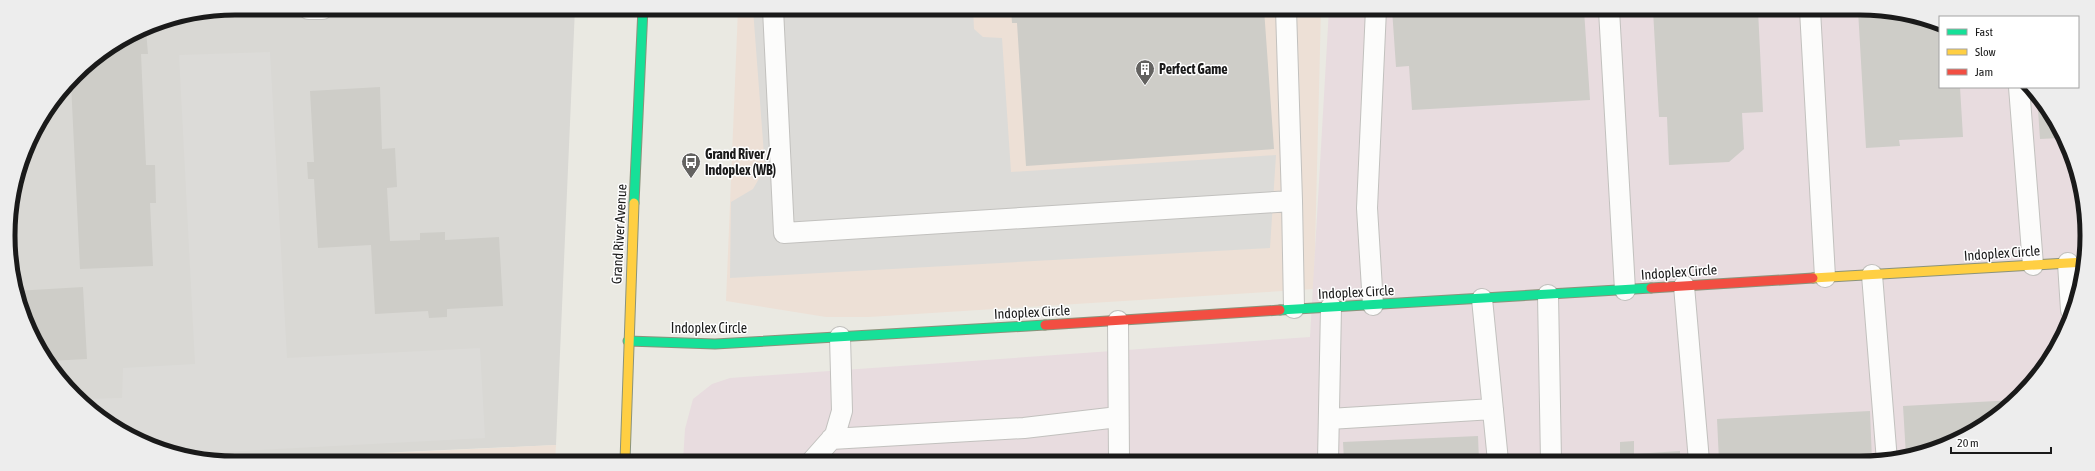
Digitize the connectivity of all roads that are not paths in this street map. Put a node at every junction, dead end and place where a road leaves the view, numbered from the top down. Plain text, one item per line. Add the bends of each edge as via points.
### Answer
1 (643, 15) edge
2 (773, 15) edge
3 (1286, 15) edge
4 (1376, 15) edge
5 (1609, 15) edge
6 (1810, 15) edge
7 (2019, 88) edge
8 (1292, 201) junction
9 (2076, 262) edge
10 (2033, 265) junction
11 (1872, 275) junction
12 (1826, 277) junction
13 (1684, 286) junction
14 (2073, 289) edge
15 (1625, 290) junction
16 (1548, 295) junction
17 (1482, 299) junction
18 (1373, 305) junction
19 (1331, 307) junction
20 (1294, 308) junction
21 (1118, 320) junction
22 (840, 337) junction
23 (628, 340) junction
24 (1493, 409) junction
25 (1118, 417) junction
26 (1329, 419) junction
27 (831, 439) junction
28 (1886, 454) edge
29 (625, 456) edge
30 (816, 456) edge
31 (1119, 456) edge
32 (1328, 456) edge
33 (1498, 456) edge
34 (1551, 456) edge
35 (1699, 456) edge

1 - 23 street, Grand River Avenue
2 - 8 lane via 784,233
3 - 8 lane
4 - 18 lane via 1367,208
5 - 15 lane
6 - 12 lane
7 - 10 lane
8 - 20 lane
9 - 10 street, Indoplex Circle
9 - 14 lane
10 - 11 street, Indoplex Circle
11 - 12 street, Indoplex Circle
11 - 28 lane
12 - 13 street, Indoplex Circle
13 - 15 street, Indoplex Circle
13 - 35 lane
15 - 16 street, Indoplex Circle
16 - 17 street, Indoplex Circle
16 - 34 lane
17 - 18 street, Indoplex Circle
17 - 24 lane
18 - 19 street, Indoplex Circle
19 - 20 street, Indoplex Circle
19 - 26 lane
20 - 21 street, Indoplex Circle
21 - 22 street, Indoplex Circle
21 - 25 lane
22 - 23 street, Indoplex Circle via 715,344
22 - 27 lane via 842,411 835,435
23 - 29 street, Grand River Avenue
24 - 26 lane
24 - 33 lane
25 - 27 lane via 1024,428
25 - 31 lane
26 - 32 lane
27 - 30 lane

